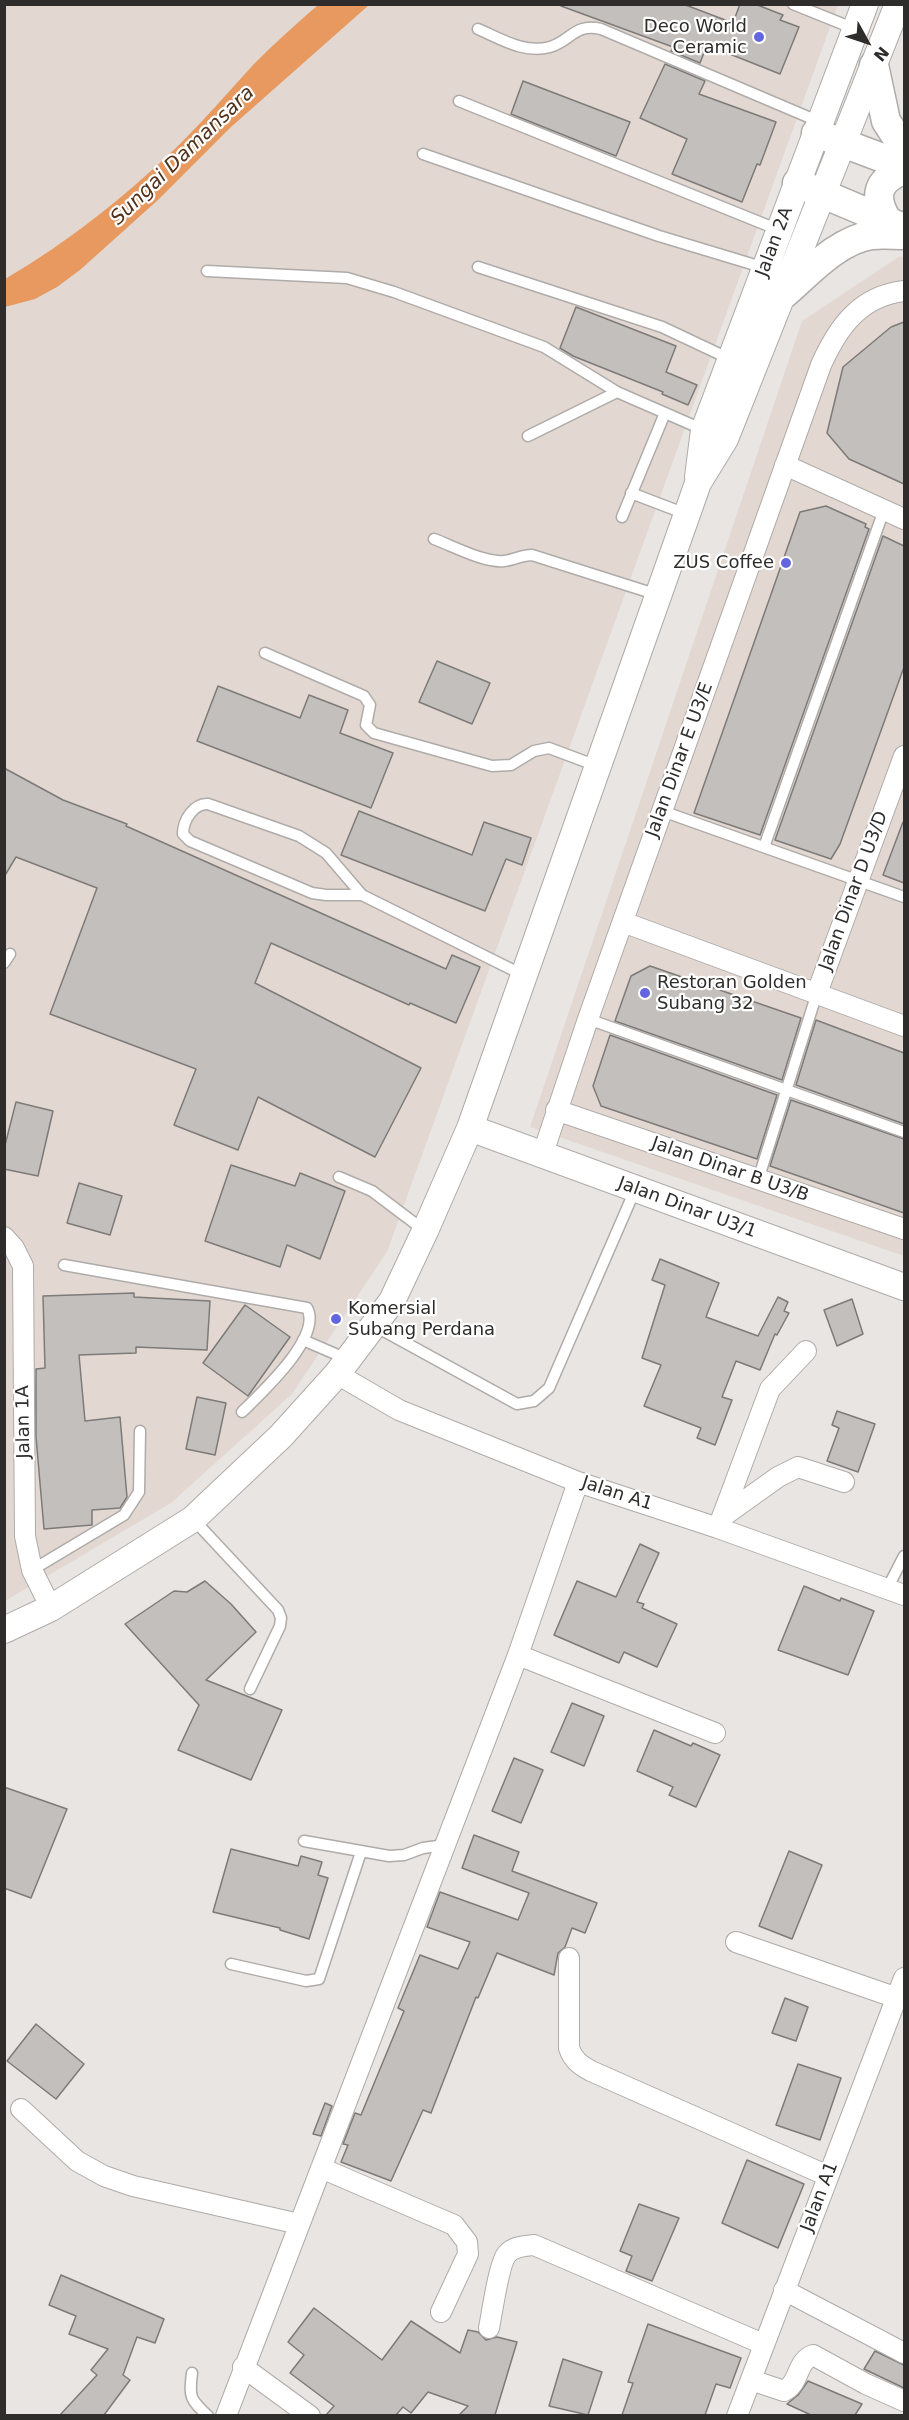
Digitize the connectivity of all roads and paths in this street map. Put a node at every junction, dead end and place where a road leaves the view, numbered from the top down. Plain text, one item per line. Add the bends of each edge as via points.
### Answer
1 (793, 4) edge
2 (865, 4) edge
3 (898, 4) edge
4 (478, 29) dead end
5 (856, 29) junction
6 (874, 65) junction
7 (459, 101) dead end
8 (818, 128) junction
9 (843, 142) junction
10 (904, 149) edge
11 (423, 154) dead end
12 (904, 168) edge
13 (810, 188) junction
14 (899, 228) edge
15 (779, 230) junction
16 (478, 267) dead end
17 (765, 268) junction
18 (207, 271) dead end
19 (904, 291) edge
20 (783, 295) junction
21 (730, 360) junction
22 (617, 392) junction
23 (665, 413) junction
24 (704, 430) junction
25 (528, 436) dead end
26 (785, 465) junction
27 (698, 483) junction
28 (632, 493) junction
29 (884, 510) junction
30 (687, 514) junction
31 (622, 517) dead end
32 (904, 519) edge
33 (434, 539) dead end
34 (658, 595) junction
35 (265, 653) dead end
36 (904, 756) edge
37 (597, 766) junction
38 (662, 811) junction
39 (764, 847) junction
40 (859, 880) junction
41 (362, 895) junction
42 (904, 897) edge
43 (622, 922) junction
44 (524, 976) junction
45 (817, 993) junction
46 (588, 1019) junction
47 (904, 1026) edge
48 (786, 1090) junction
49 (556, 1110) junction
50 (470, 1128) junction
51 (904, 1132) edge
52 (542, 1156) junction
53 (339, 1177) dead end
54 (758, 1180) junction
55 (635, 1190) junction
56 (904, 1229) edge
57 (425, 1232) junction
58 (4, 1237) edge
59 (64, 1265) dead end
60 (904, 1287) edge
61 (373, 1325) junction
62 (303, 1340) junction
63 (806, 1351) dead end
64 (342, 1367) junction
65 (242, 1412) dead end
66 (140, 1431) dead end
67 (578, 1482) junction
68 (844, 1482) dead end
69 (193, 1519) junction
70 (720, 1522) junction
71 (904, 1556) edge
72 (32, 1570) junction
73 (896, 1592) edge
74 (51, 1608) junction
75 (4, 1630) edge
76 (518, 1655) junction
77 (250, 1689) dead end
78 (715, 1733) dead end
79 (304, 1840) dead end
80 (445, 1845) junction
81 (361, 1852) junction
82 (736, 1942) dead end
83 (569, 1958) dead end
84 (231, 1964) dead end
85 (904, 1978) edge
86 (897, 1998) junction
87 (21, 2109) dead end
88 (321, 2168) junction
89 (828, 2176) junction
90 (298, 2224) junction
91 (784, 2290) junction
92 (441, 2312) dead end
93 (489, 2328) dead end
94 (763, 2344) junction
95 (904, 2353) edge
96 (243, 2367) junction
97 (192, 2373) dead end
98 (751, 2380) junction
99 (904, 2401) edge
100 (208, 2415) edge
101 (226, 2415) edge
102 (310, 2415) edge
103 (737, 2415) edge

1 - 5 lane
2 - 5 street, Jalan 2A
3 - 6 street, Jalan 2A
4 - 8 lane via 520,47 535,49 552,46 582,28 601,29
5 - 8 street, Jalan 2A
6 - 9 street, Jalan 2A
6 - 10 main road via 886,121
7 - 15 lane
8 - 9 main road
8 - 13 street, Jalan 2A
9 - 12 main road
9 - 13 street, Jalan 2A
11 - 17 lane via 659,236
12 - 14 main road via 887,178 878,196 880,208
13 - 14 main road
13 - 15 street, Jalan 2A
13 - 20 street
14 - 20 main road via 836,251
15 - 17 street, Jalan 2A
16 - 21 lane via 662,327
17 - 21 street, Jalan 2A
18 - 22 lane via 347,279 394,292 543,347
19 - 26 street, Jalan Dinar E U3/E via 871,302 848,318 832,340
20 - 27 street via 725,439
21 - 24 street, Jalan 2A
22 - 23 lane
22 - 25 lane
23 - 24 lane
23 - 28 lane
24 - 27 street, Jalan 2A
26 - 29 street
26 - 38 street, Jalan Dinar E U3/E
27 - 30 street
28 - 30 lane
28 - 31 lane
29 - 32 street
29 - 39 lane
30 - 34 street
33 - 34 lane via 492,561 532,555
34 - 37 street
35 - 37 lane via 364,696 370,705 366,725 374,733 492,766 511,765 534,751 549,748
36 - 40 street, Jalan Dinar D U3/D
37 - 44 street
38 - 39 lane
38 - 43 street, Jalan Dinar E U3/E
39 - 40 lane
40 - 42 lane
40 - 45 street, Jalan Dinar D U3/D
41 - 41 lane via 326,854 299,836 208,804 197,807 183,828 190,841 312,893
41 - 44 lane
43 - 45 street
43 - 46 street, Jalan Dinar E U3/E
44 - 50 street
45 - 47 street
45 - 48 lane
46 - 48 lane
46 - 49 street, Jalan Dinar E U3/E
48 - 51 lane
48 - 54 lane
49 - 52 street, Jalan Dinar E U3/E
49 - 54 street, Jalan Dinar B U3/B
50 - 52 street, Jalan Dinar U3/1
50 - 57 street
52 - 55 street, Jalan Dinar U3/1
53 - 57 lane via 372,1191
54 - 56 street, Jalan Dinar B U3/B
55 - 60 street, Jalan Dinar U3/1
55 - 61 lane via 549,1388 534,1401 517,1404
57 - 61 street via 392,1301
58 - 72 street, Jalan 1A via 23,1266 25,1536
59 - 62 lane via 301,1306 310,1314
61 - 64 street
62 - 64 lane
62 - 65 lane via 278,1377
63 - 70 street via 770,1389
64 - 67 street, Jalan A1 via 399,1410
64 - 69 street via 280,1436
66 - 72 lane via 139,1492 124,1515
67 - 70 street, Jalan A1
67 - 76 street
68 - 70 street via 798,1467 778,1477
69 - 74 street
69 - 77 lane via 278,1610 281,1618
70 - 73 street, Jalan A1
71 - 73 lane
72 - 74 street, Jalan 1A
74 - 75 street
76 - 78 street
76 - 80 street
79 - 81 lane
80 - 81 lane via 404,1855
80 - 88 street
81 - 84 lane via 319,1979 306,1982
82 - 86 street
83 - 89 street via 569,2048 579,2064
85 - 86 street, Jalan A1
86 - 89 street, Jalan A1
87 - 90 street via 77,2161 104,2176
88 - 90 street
88 - 92 street via 454,2225 467,2242 468,2254
89 - 91 street, Jalan A1
90 - 96 street
91 - 94 street, Jalan A1
91 - 95 street
93 - 94 street via 507,2254 519,2246 534,2245
94 - 98 street, Jalan A1
96 - 101 street
96 - 102 street
97 - 100 lane via 192,2401
98 - 99 street via 784,2391 793,2385 803,2362 813,2355
98 - 103 street, Jalan A1

